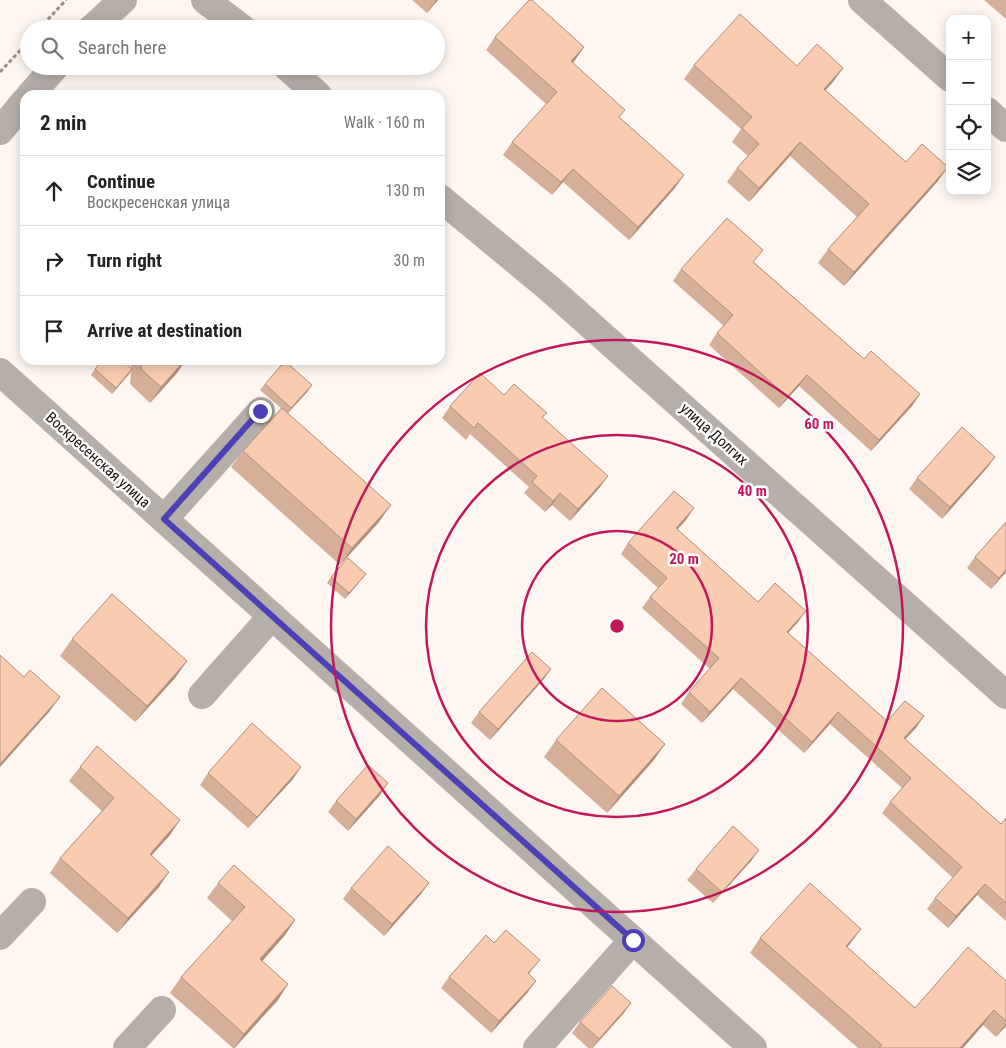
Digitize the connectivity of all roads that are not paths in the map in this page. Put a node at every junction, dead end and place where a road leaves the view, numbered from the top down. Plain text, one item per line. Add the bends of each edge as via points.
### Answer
1 (123, 0) edge
2 (205, 0) edge
3 (862, 0) edge
4 (101, 20) edge
5 (231, 20) edge
6 (946, 74) edge
7 (48, 75) edge
8 (296, 75) edge
9 (34, 90) edge
10 (312, 90) edge
11 (20, 107) edge
12 (991, 115) edge
13 (1006, 128) edge
14 (0, 132) edge
15 (445, 202) edge
16 (0, 372) edge
17 (260, 411) dead end
18 (164, 519) junction
19 (272, 616) junction
20 (202, 695) dead end
21 (1006, 695) edge
22 (32, 902) dead end
23 (0, 936) edge
24 (633, 940) junction
25 (162, 1010) dead end
26 (127, 1048) edge
27 (537, 1048) edge
28 (753, 1048) edge

1 - 4 street
2 - 5 street
3 - 6 street
7 - 9 street
8 - 10 street
11 - 14 street
12 - 13 street
15 - 21 street, улица Долгих via 550,289
16 - 18 street, Воскресенская улица
17 - 18 street
18 - 19 street, Воскресенская улица
19 - 20 street
19 - 24 street, Воскресенская улица
22 - 23 street
24 - 27 street
24 - 28 street, Воскресенская улица
25 - 26 street

